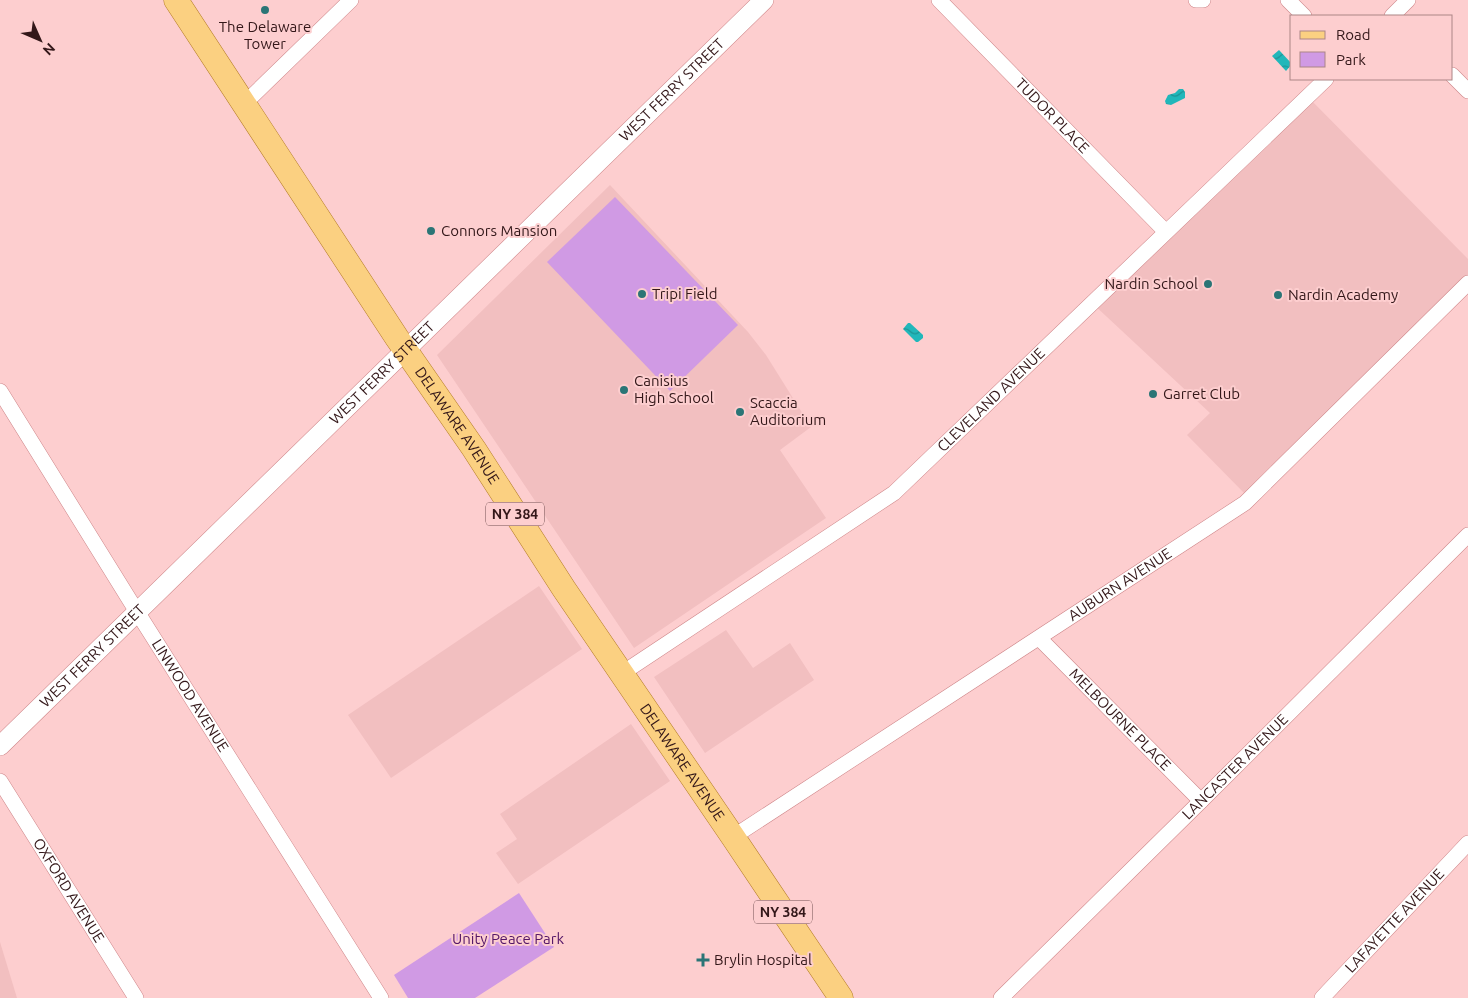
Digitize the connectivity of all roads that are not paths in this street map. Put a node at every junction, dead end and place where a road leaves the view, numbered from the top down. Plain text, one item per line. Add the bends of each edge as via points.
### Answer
1 (176, 0) edge
2 (351, 0) edge
3 (764, 0) edge
4 (939, 0) edge
5 (1196, 0) edge
6 (1203, 0) edge
7 (1288, 0) edge
8 (1408, 0) edge
9 (1303, 15) edge
10 (1394, 15) edge
11 (1453, 76) edge
12 (1325, 80) edge
13 (1468, 91) edge
14 (244, 104) junction
15 (1166, 232) junction
16 (1468, 283) edge
17 (406, 350) junction
18 (0, 391) edge
19 (1468, 535) edge
20 (137, 612) junction
21 (1040, 638) junction
22 (621, 674) junction
23 (0, 746) edge
24 (0, 781) edge
25 (1201, 802) junction
26 (733, 837) junction
27 (1468, 843) edge
28 (136, 998) edge
29 (381, 998) edge
30 (841, 998) edge
31 (1001, 998) edge
32 (1322, 998) edge

1 - 14 main road, DELAWARE AVENUE / NY 384
2 - 14 street
3 - 17 street, WEST FERRY STREET
4 - 15 street, TUDOR PLACE
5 - 6 street
7 - 9 street
8 - 10 street
11 - 13 street
12 - 15 street, CLEVELAND AVENUE
14 - 17 main road, DELAWARE AVENUE / NY 384
15 - 22 street, CLEVELAND AVENUE via 894,493
16 - 21 street, AUBURN AVENUE via 1245,504
17 - 20 street, WEST FERRY STREET
17 - 22 main road, DELAWARE AVENUE / NY 384
18 - 20 street, LINWOOD AVENUE
19 - 25 street, LANCASTER AVENUE
20 - 23 street, WEST FERRY STREET
20 - 29 street, LINWOOD AVENUE
21 - 25 street, MELBOURNE PLACE
21 - 26 street, AUBURN AVENUE
22 - 26 main road, DELAWARE AVENUE / NY 384
24 - 28 street, OXFORD AVENUE
25 - 31 street, LANCASTER AVENUE
26 - 30 main road, DELAWARE AVENUE / NY 384
27 - 32 street, LAFAYETTE AVENUE

